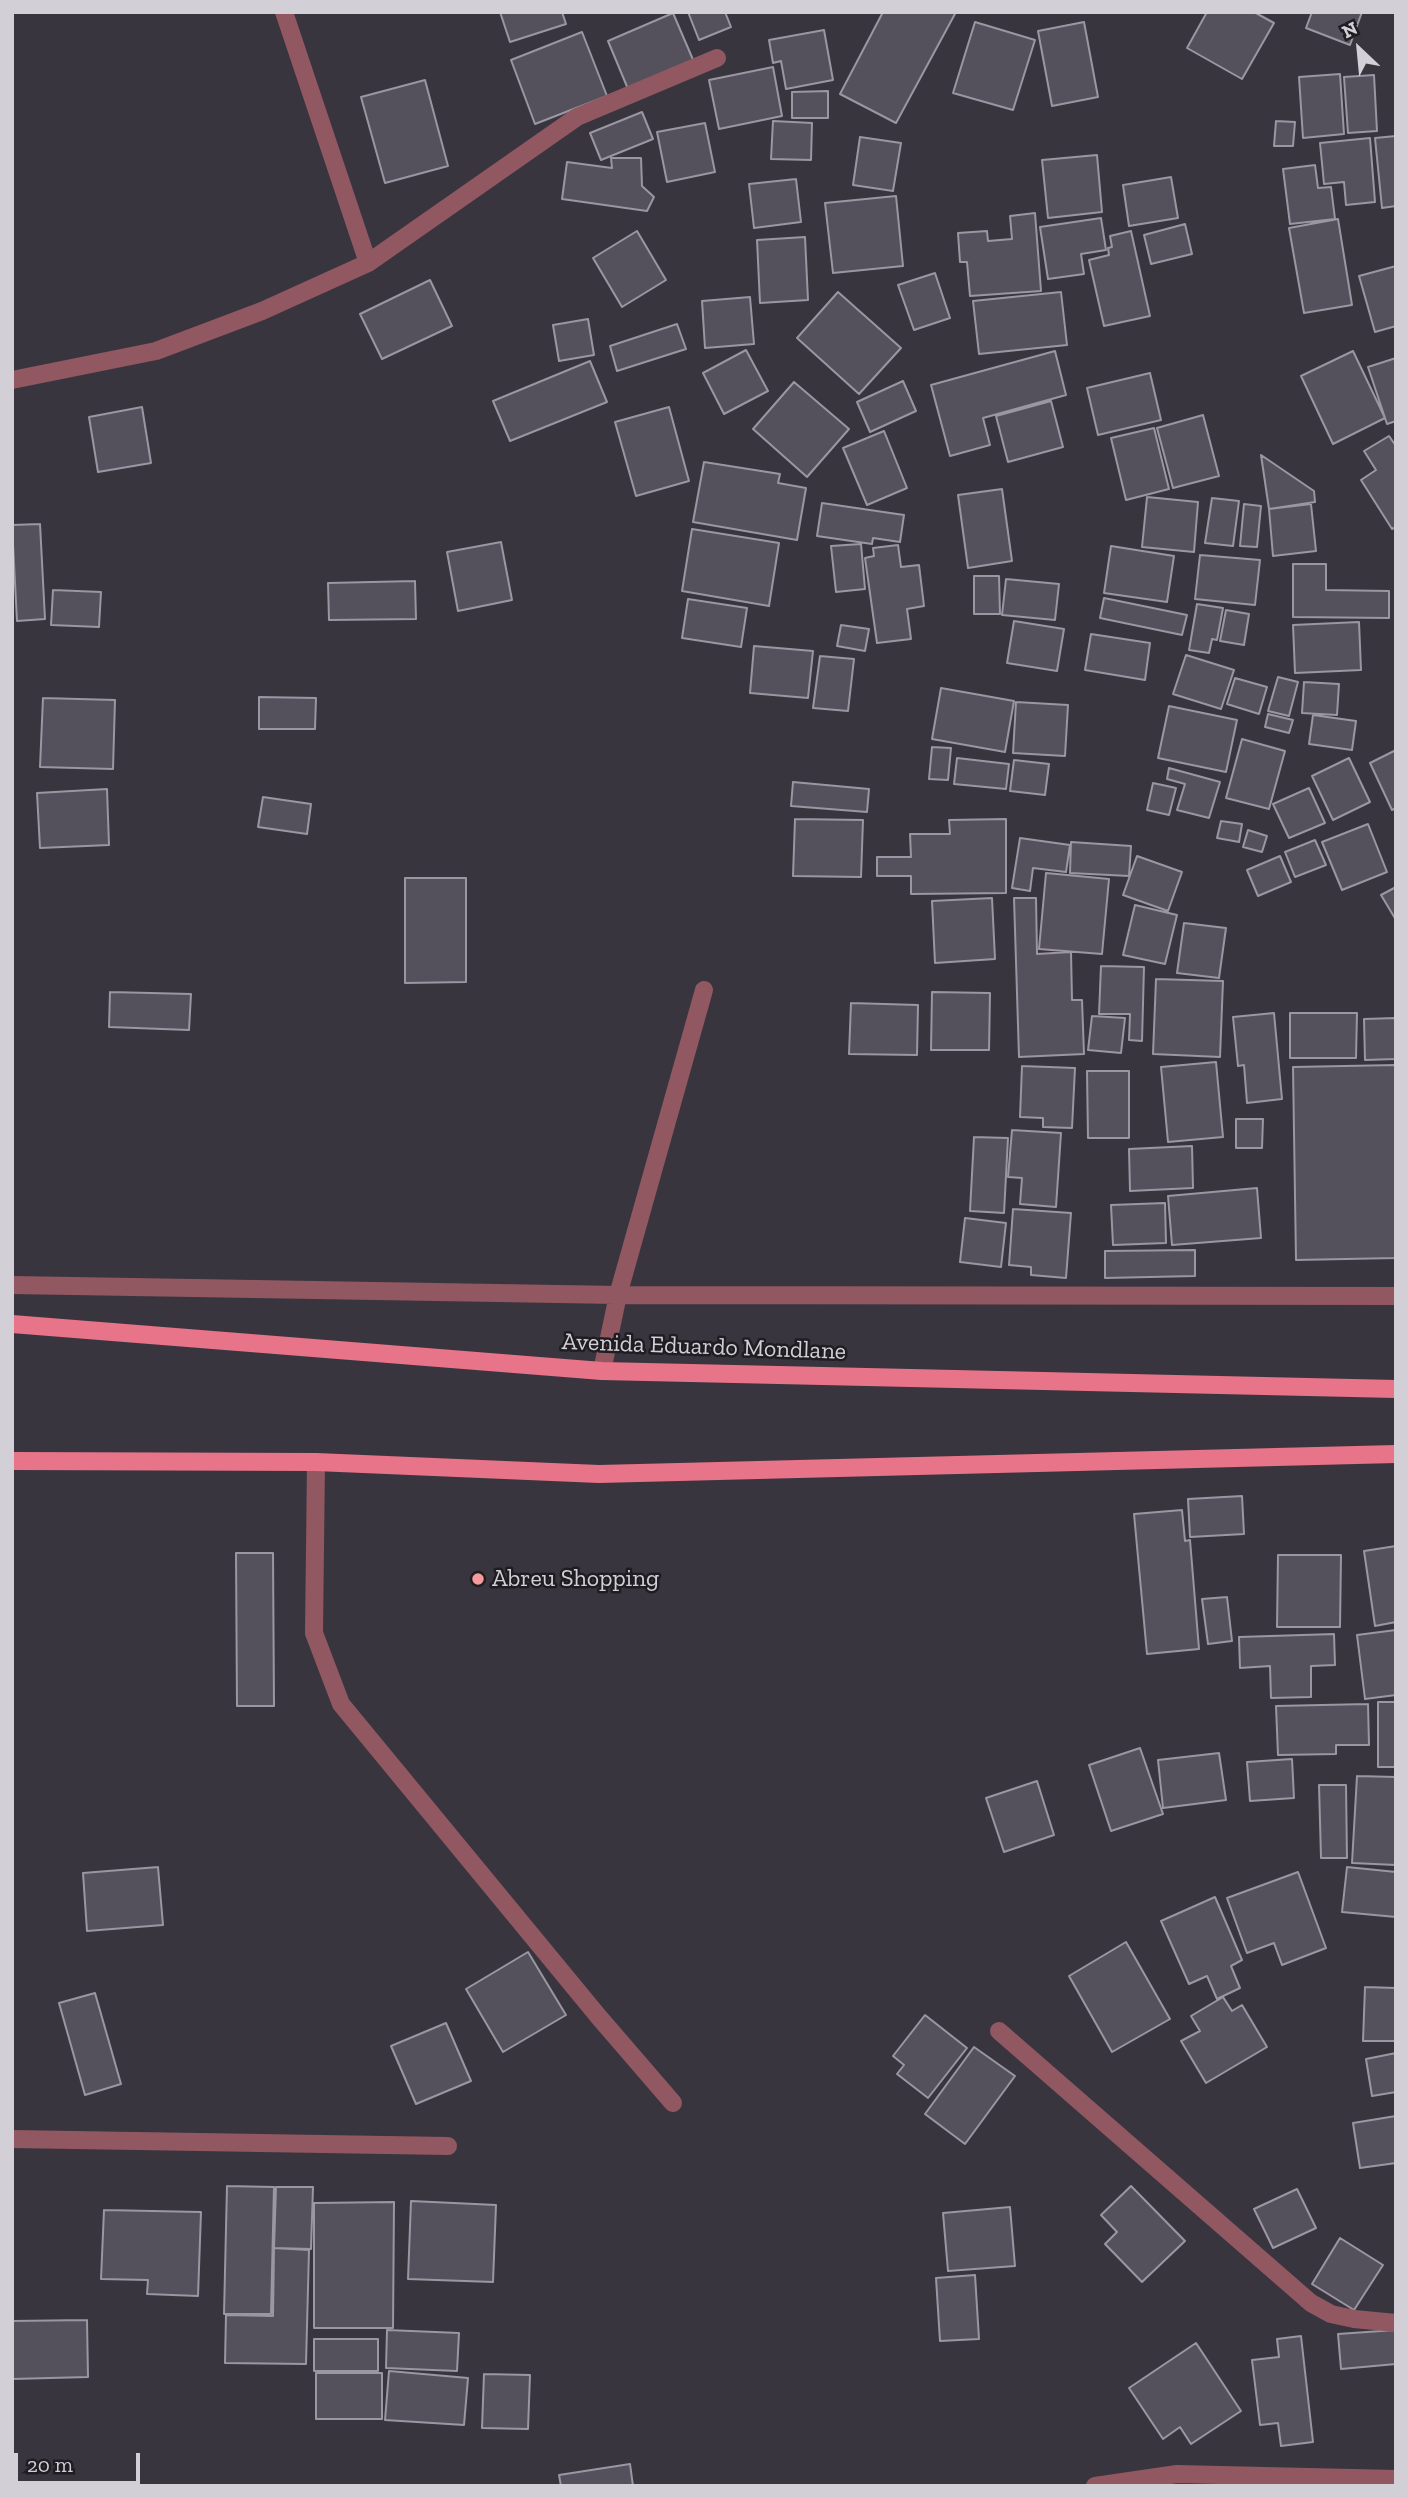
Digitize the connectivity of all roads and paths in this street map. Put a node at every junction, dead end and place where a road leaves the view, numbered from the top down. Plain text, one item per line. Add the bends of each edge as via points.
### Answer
1 (284, 12) edge
2 (717, 58) dead end
3 (368, 263) junction
4 (12, 380) edge
5 (704, 990) dead end
6 (12, 1285) edge
7 (618, 1295) junction
8 (1396, 1296) edge
9 (12, 1324) edge
10 (602, 1371) junction
11 (1396, 1389) edge
12 (1396, 1454) edge
13 (12, 1461) edge
14 (316, 1462) junction
15 (999, 2031) dead end
16 (673, 2103) dead end
17 (12, 2139) edge
18 (448, 2146) dead end
19 (1396, 2323) edge
20 (1396, 2479) edge
21 (1235, 2480) edge
22 (1095, 2486) edge

1 - 3 street
2 - 3 street via 577,117
3 - 4 street via 262,311 156,351
5 - 7 street
6 - 7 street
7 - 8 street
7 - 10 street
9 - 10 main road, Avenida Eduardo Mondlane
10 - 11 main road, Avenida Eduardo Mondlane
12 - 14 main road via 599,1474
13 - 14 main road
14 - 16 street via 314,1633 341,1704
15 - 19 street via 1311,2303 1331,2314
17 - 18 street
20 - 21 street
21 - 22 street via 1177,2473

